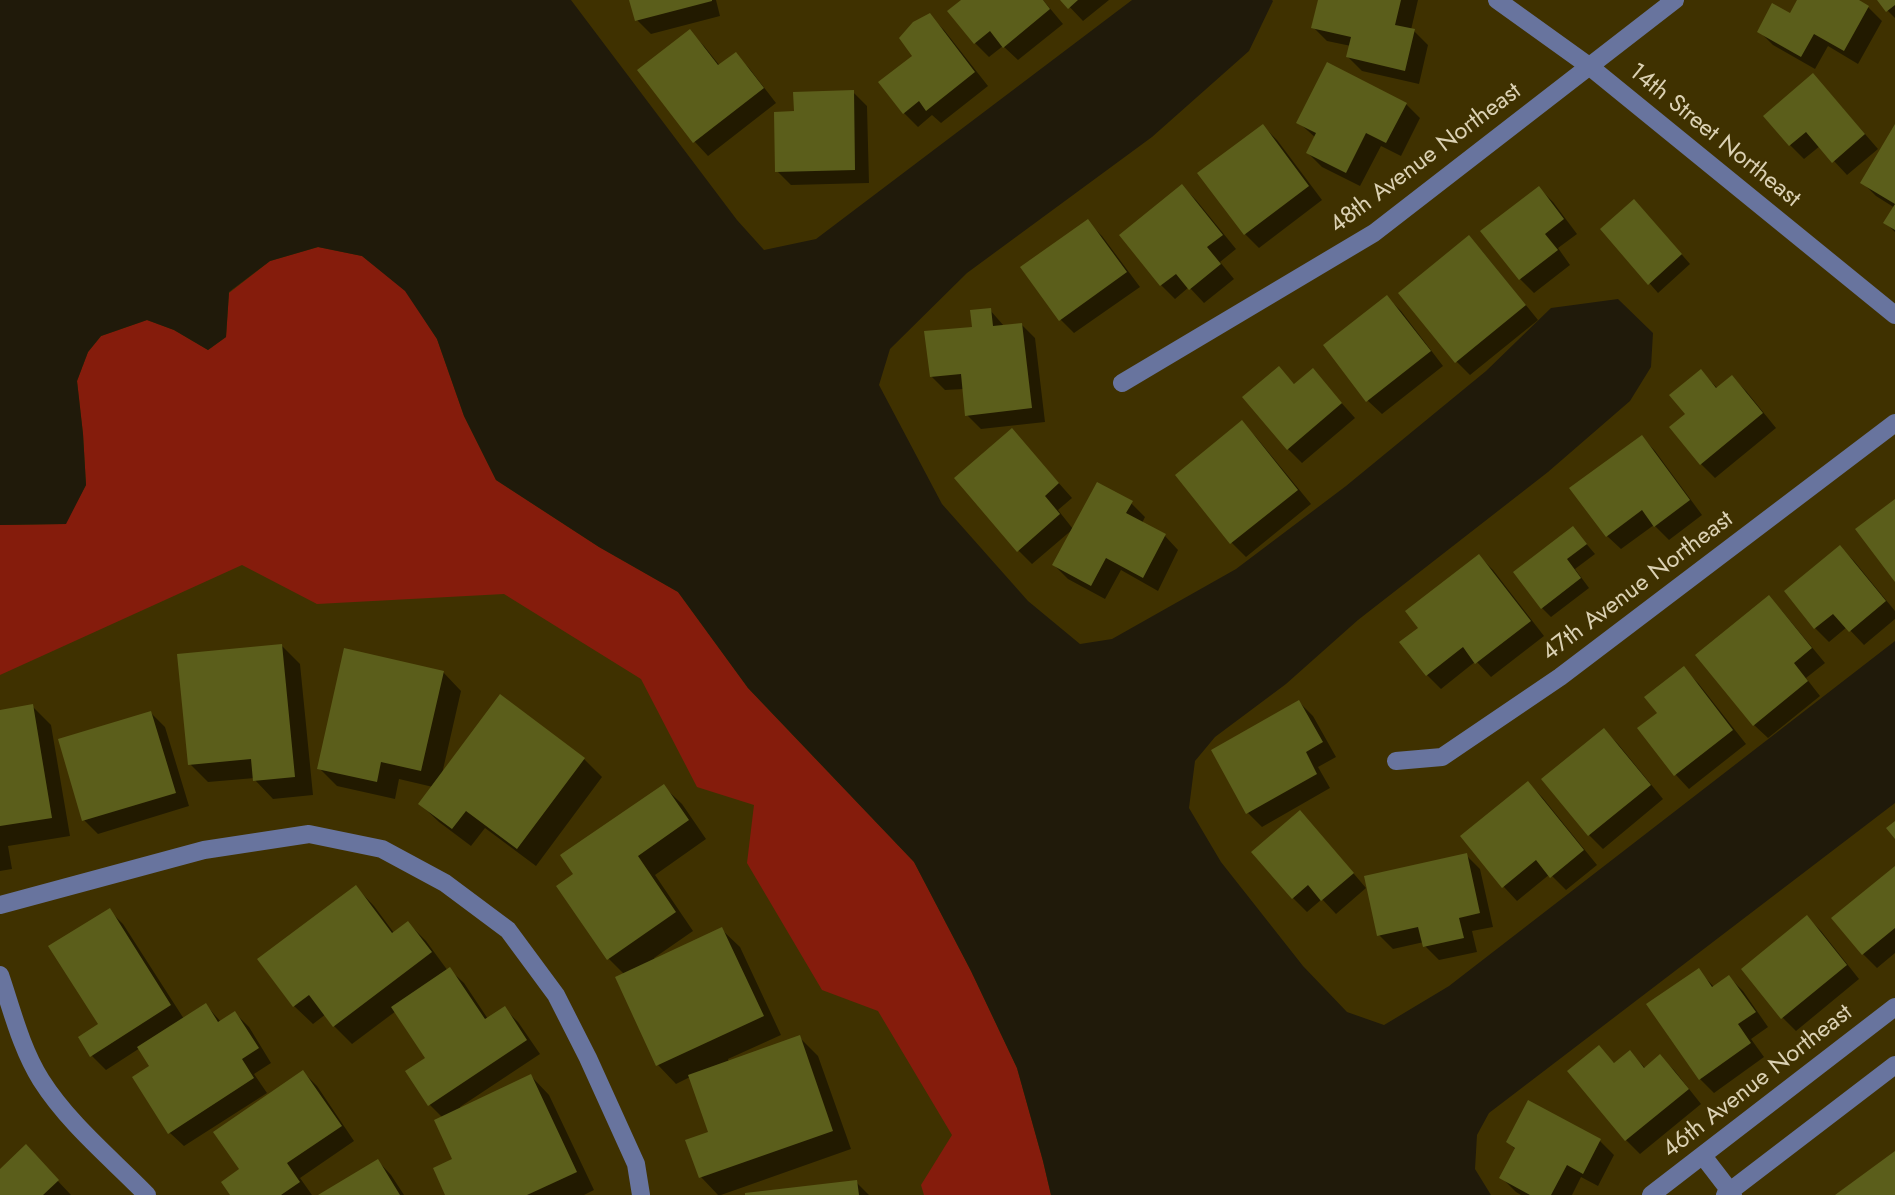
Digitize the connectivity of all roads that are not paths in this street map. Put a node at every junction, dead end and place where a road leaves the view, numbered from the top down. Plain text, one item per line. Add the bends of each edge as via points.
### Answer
1 (1497, 0) edge
2 (1675, 0) edge
3 (1589, 66) junction
4 (1895, 315) edge
5 (1122, 383) dead end
6 (1895, 423) edge
7 (1396, 761) dead end
8 (0, 905) edge
9 (0, 975) edge
10 (1895, 1007) edge
11 (1895, 1065) edge
12 (1703, 1156) junction
13 (1729, 1194) edge
14 (147, 1195) edge
15 (641, 1195) edge
16 (1651, 1195) edge

1 - 3 street, 14th Street Northeast
2 - 3 street, 48th Avenue Northeast
3 - 4 street, 14th Street Northeast
3 - 5 street, 48th Avenue Northeast via 1374,233
6 - 7 street, 47th Avenue Northeast via 1560,677 1442,757
8 - 15 street via 204,850 309,834 382,849 445,883 509,930 556,995 589,1058 636,1164
9 - 14 street via 20,1037 41,1080 73,1122
10 - 12 street, 46th Avenue Northeast
11 - 13 street
12 - 13 street
12 - 16 street, 46th Avenue Northeast

